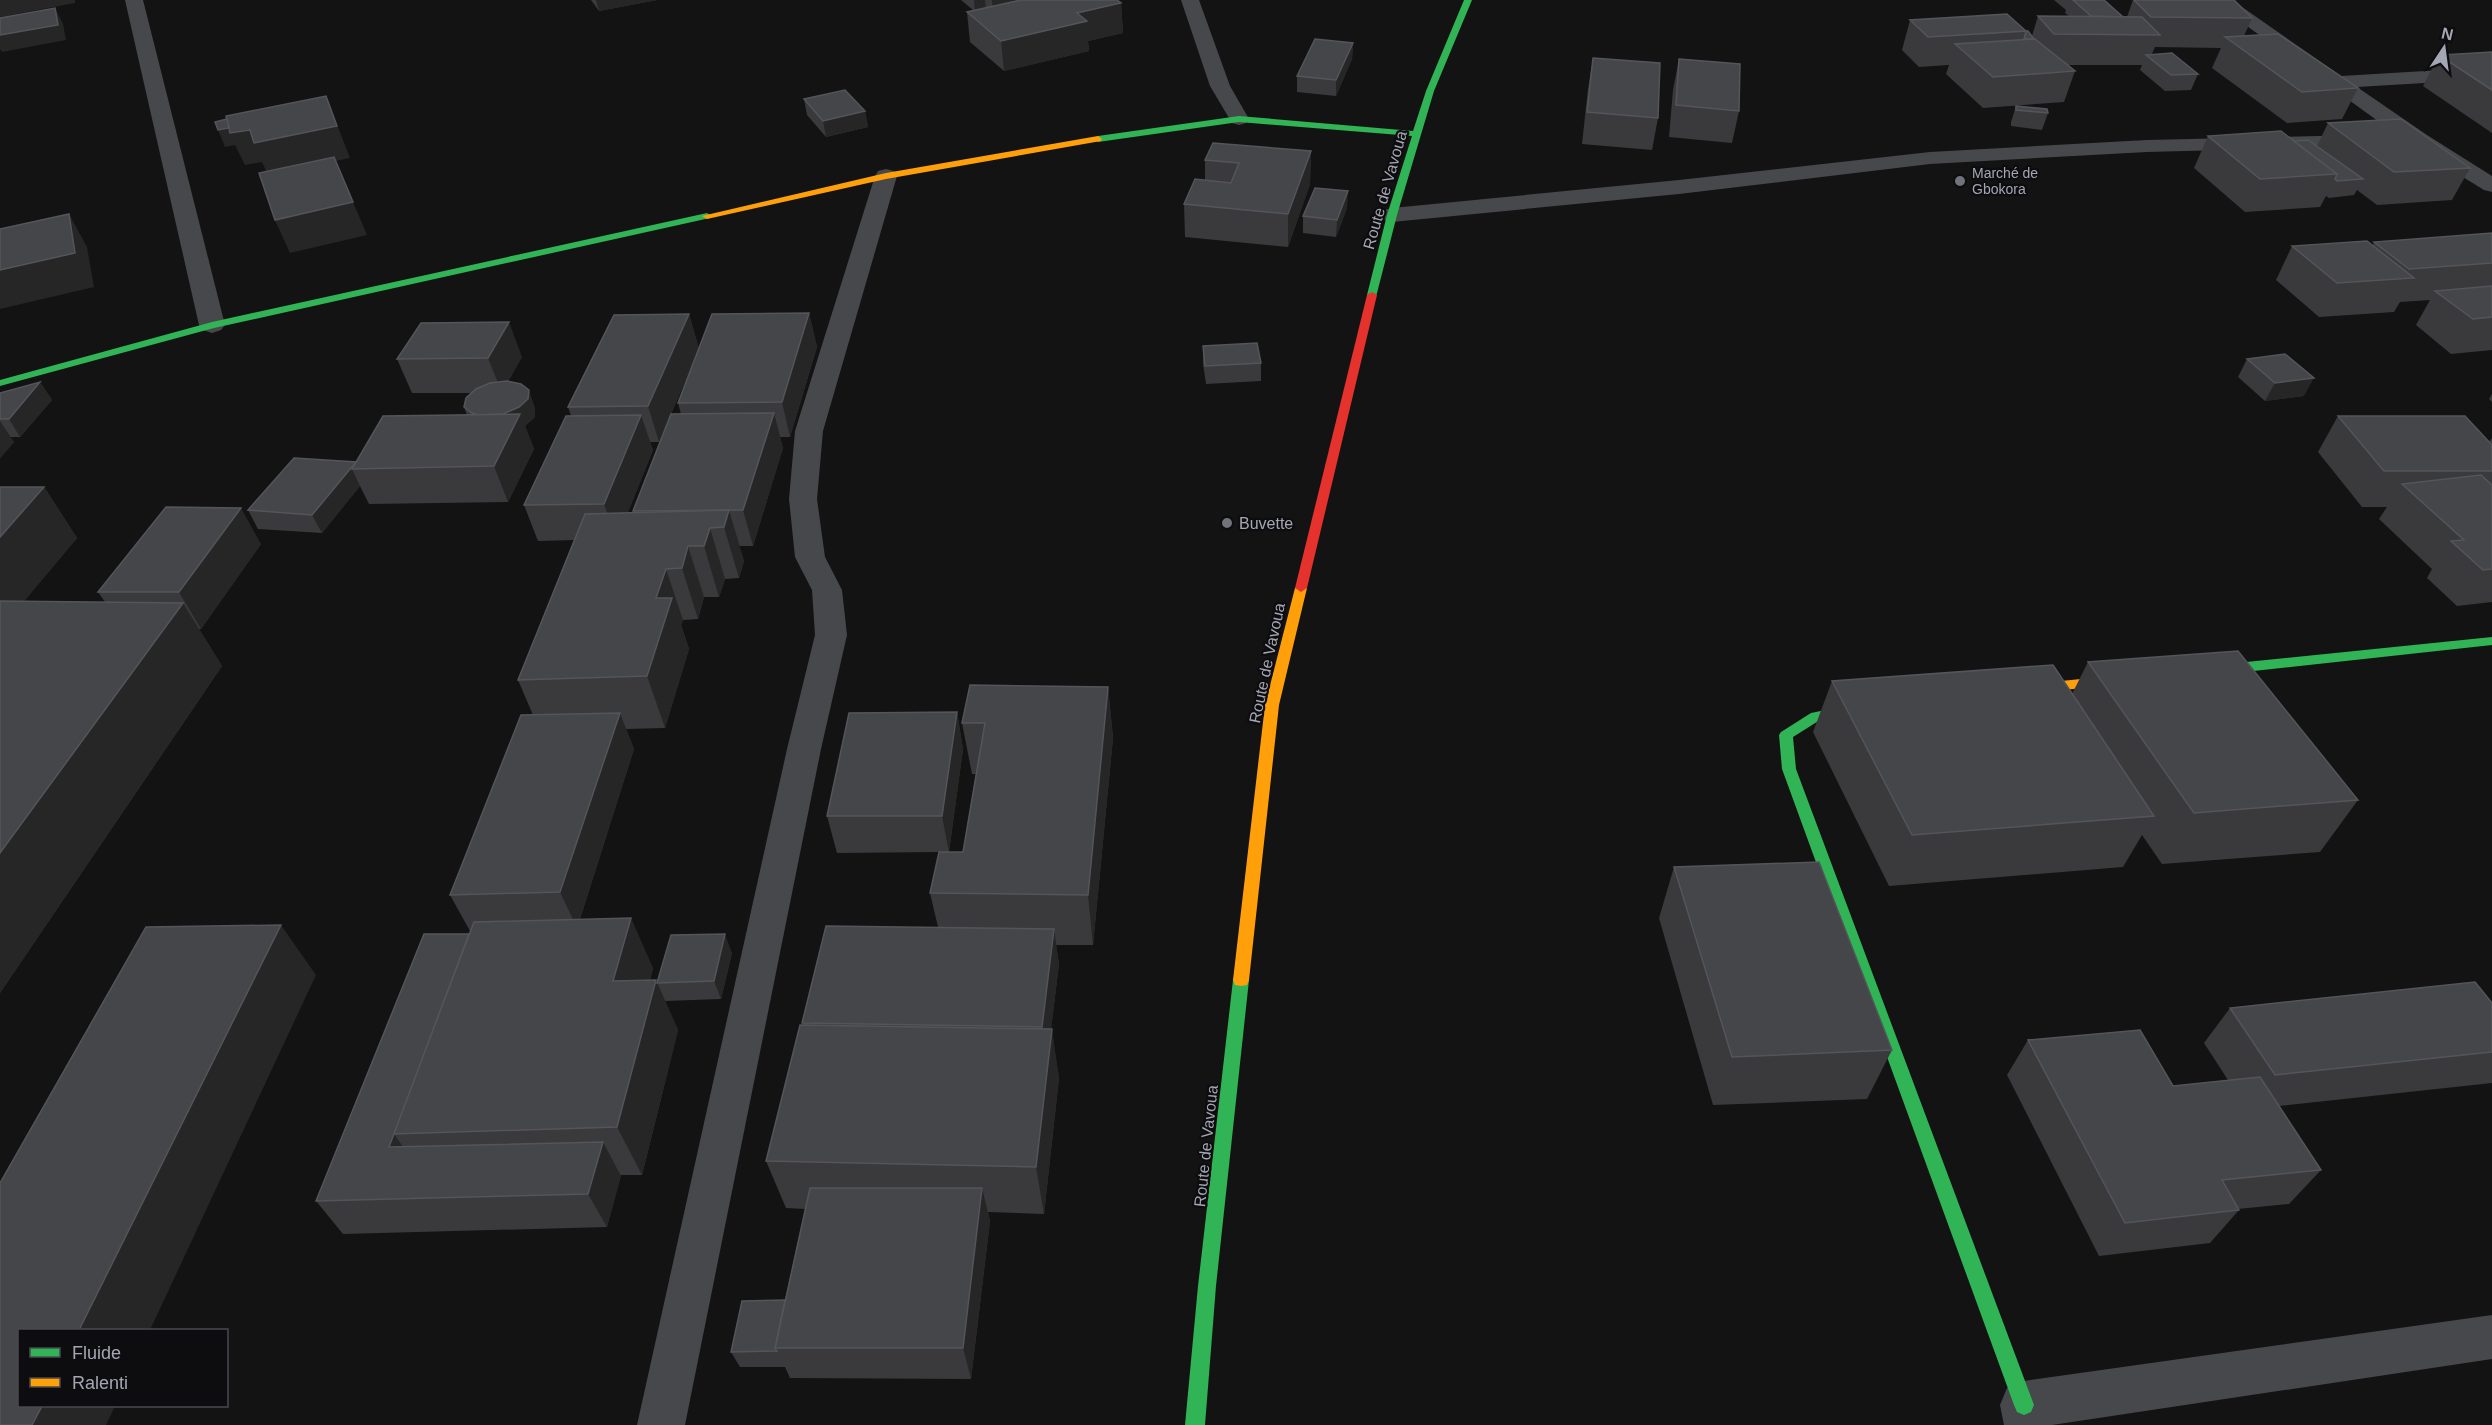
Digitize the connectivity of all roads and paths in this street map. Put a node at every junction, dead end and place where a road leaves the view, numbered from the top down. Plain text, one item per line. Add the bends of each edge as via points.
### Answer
1 (134, 0) edge
2 (1190, 0) edge
3 (1468, 0) edge
4 (2220, 0) edge
5 (2492, 73) edge
6 (2338, 82) junction
7 (1239, 119) junction
8 (1418, 134) junction
9 (2419, 140) junction
10 (886, 176) junction
11 (2492, 185) edge
12 (1392, 215) junction
13 (212, 325) junction
14 (0, 383) edge
15 (2492, 641) edge
16 (2199, 672) edge
17 (2128, 679) edge
18 (2011, 691) edge
19 (1882, 705) edge
20 (2492, 1337) edge
21 (2026, 1415) edge
22 (661, 1425) edge
23 (1195, 1425) edge

1 - 13 street
2 - 7 street via 1220,86
3 - 8 street, Route de Vavoua via 1430,91
4 - 6 street
5 - 6 street
6 - 9 street
7 - 8 street
7 - 10 street
8 - 12 street, Route de Vavoua
9 - 11 street
9 - 12 street via 2147,146 1930,158
10 - 13 street
10 - 22 street via 809,431 803,499 810,557 826,590 831,635
12 - 23 street, Route de Vavoua via 1272,705
13 - 14 street
15 - 16 street
17 - 18 street
19 - 21 street via 1816,716 1786,735 1789,769
20 - 21 street

